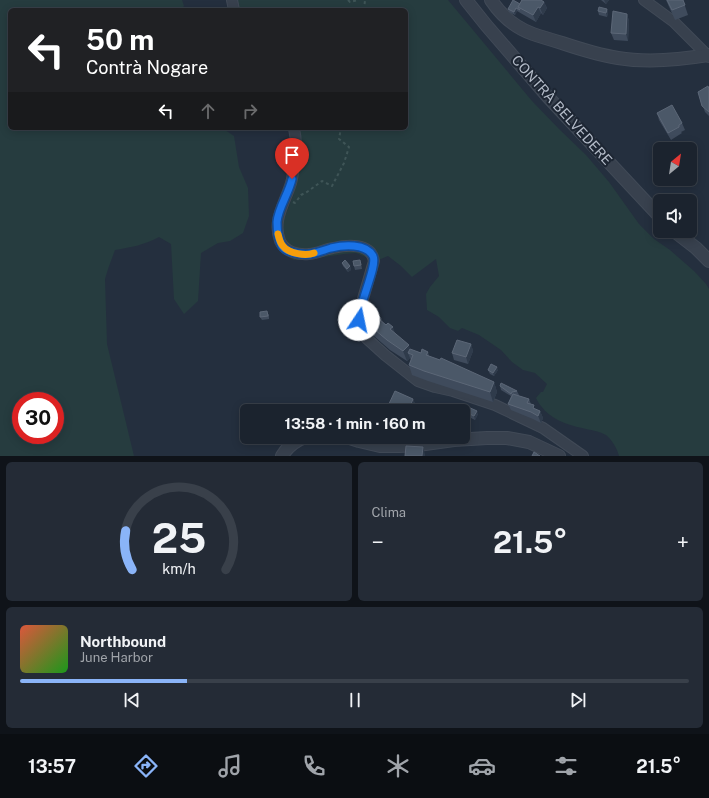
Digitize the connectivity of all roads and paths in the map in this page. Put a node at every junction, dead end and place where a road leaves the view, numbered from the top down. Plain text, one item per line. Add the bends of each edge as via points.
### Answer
1 (348, 0) edge
2 (358, 0) edge
3 (466, 0) edge
4 (491, 0) edge
5 (644, 0) edge
6 (709, 56) edge
7 (294, 130) edge
8 (341, 130) edge
9 (285, 198) junction
10 (653, 209) edge
11 (683, 238) edge
12 (709, 261) edge
13 (470, 439) edge
14 (292, 444) edge
15 (372, 444) edge
16 (425, 444) edge
17 (282, 456) edge
18 (559, 456) edge
19 (583, 456) edge

1 - 2 path
3 - 10 street, CONTRÀ BELVEDERE via 548,97
4 - 6 street via 515,25 531,34 590,52 638,60
5 - 6 street via 674,22
7 - 9 street via 295,156 291,182
8 - 9 path via 339,139 349,147 332,186 322,181 295,202
9 - 19 street via 277,224 280,240 286,250 310,254 333,248 360,246 373,256 374,264 358,316 364,336 385,355 418,381 495,405 543,428
11 - 12 street
13 - 18 street via 507,438 529,442
14 - 17 street
15 - 16 street

